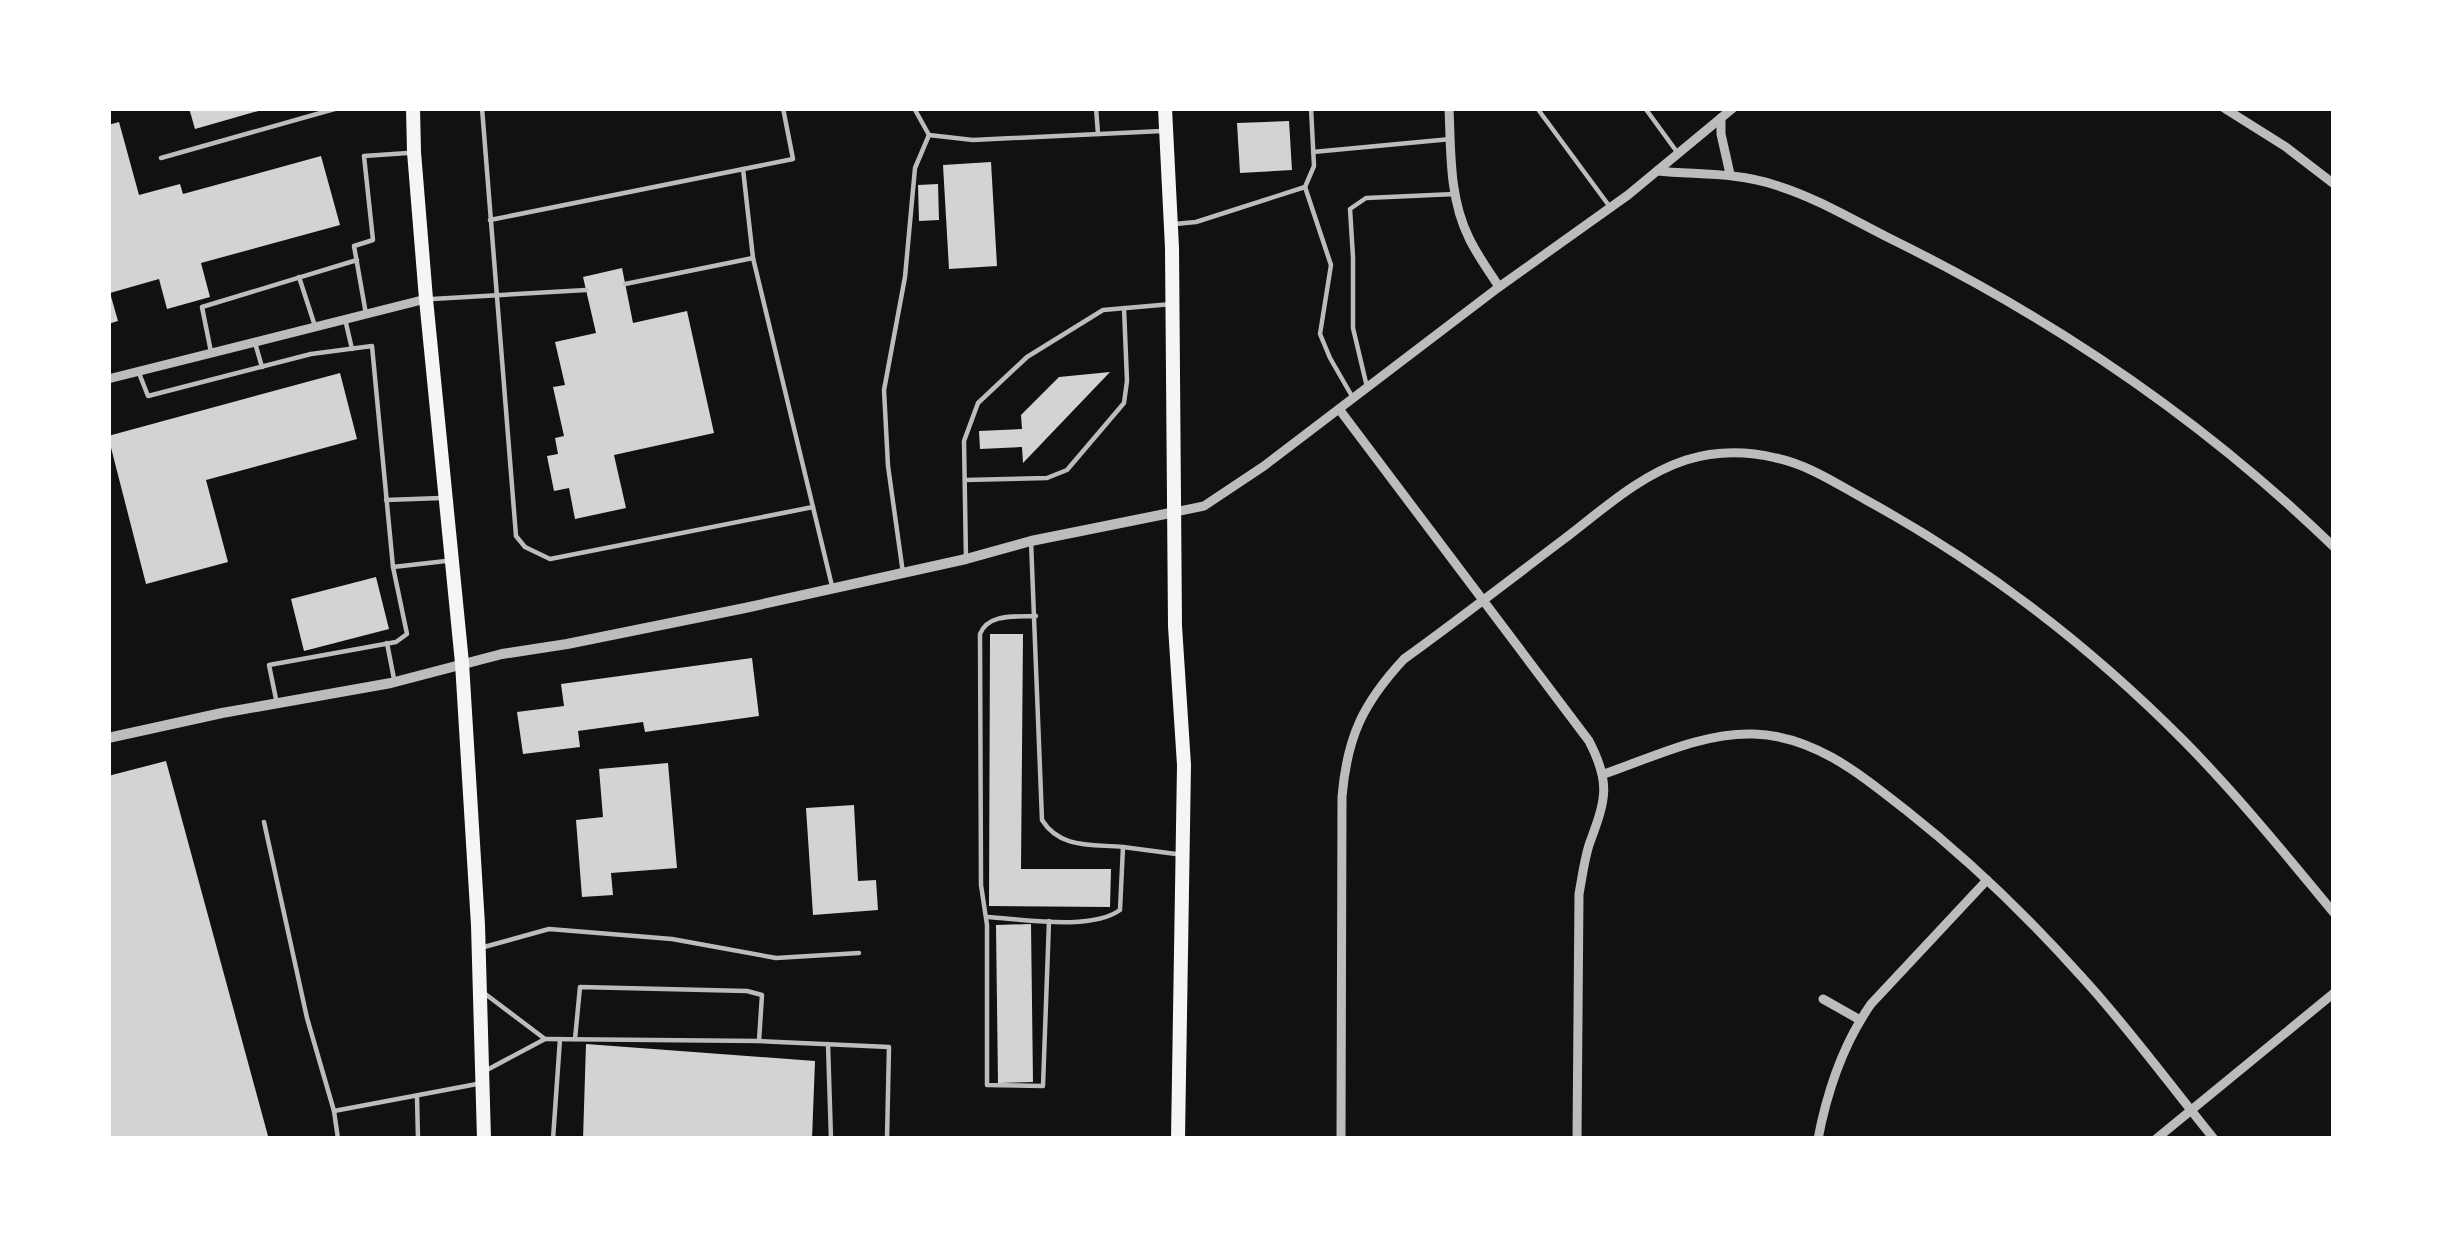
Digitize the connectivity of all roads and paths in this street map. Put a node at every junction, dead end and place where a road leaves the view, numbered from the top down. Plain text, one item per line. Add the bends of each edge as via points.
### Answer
1 (338, 108) edge
2 (413, 108) edge
3 (482, 108) edge
4 (783, 108) edge
5 (914, 108) edge
6 (1096, 108) edge
7 (1165, 108) edge
8 (1311, 108) edge
9 (1449, 108) edge
10 (1538, 108) edge
11 (1645, 108) edge
12 (1733, 108) edge
13 (2224, 108) edge
14 (1721, 118) junction
15 (1167, 130) junction
16 (1098, 134) junction
17 (929, 135) junction
18 (1451, 140) junction
19 (414, 152) junction
20 (1313, 152) junction
21 (1678, 153) junction
22 (161, 158) dead end
23 (743, 169) junction
24 (1657, 171) junction
25 (1730, 174) junction
26 (2334, 184) edge
27 (1305, 187) junction
28 (1455, 194) junction
29 (1610, 207) junction
30 (490, 220) junction
31 (1171, 224) junction
32 (753, 258) junction
33 (357, 260) junction
34 (299, 278) junction
35 (625, 284) dead end
36 (1498, 287) junction
37 (586, 290) dead end
38 (496, 297) junction
39 (426, 299) junction
40 (1172, 304) junction
41 (1124, 308) junction
42 (366, 314) junction
43 (345, 319) junction
44 (315, 326) junction
45 (255, 341) junction
46 (352, 349) junction
47 (211, 352) junction
48 (262, 367) junction
49 (139, 371) junction
50 (108, 379) edge
51 (1367, 388) junction
52 (1353, 398) junction
53 (1339, 409) junction
54 (964, 480) junction
55 (445, 498) junction
56 (386, 500) junction
57 (813, 507) junction
58 (1175, 512) junction
59 (1031, 541) junction
60 (2334, 547) edge
61 (451, 560) junction
62 (966, 560) junction
63 (393, 567) junction
64 (903, 573) junction
65 (832, 589) junction
66 (1484, 600) junction
67 (1036, 616) junction
68 (387, 643) junction
69 (462, 663) junction
70 (394, 682) junction
71 (277, 704) junction
72 (108, 738) edge
73 (1604, 774) junction
74 (264, 823) dead end
75 (1123, 847) junction
76 (1182, 854) junction
77 (1987, 880) junction
78 (2334, 914) edge
79 (986, 917) junction
80 (1049, 921) junction
81 (479, 949) junction
82 (859, 953) dead end
83 (480, 989) junction
84 (2334, 994) edge
85 (1823, 999) dead end
86 (1860, 1020) junction
87 (545, 1039) junction
88 (560, 1039) junction
89 (574, 1039) junction
90 (759, 1041) junction
91 (828, 1044) junction
92 (482, 1078) junction
93 (417, 1096) junction
94 (334, 1111) junction
95 (2191, 1111) junction
96 (338, 1139) edge
97 (418, 1139) edge
98 (484, 1139) edge
99 (553, 1139) edge
100 (831, 1139) edge
101 (887, 1139) edge
102 (1178, 1139) edge
103 (1341, 1139) edge
104 (1577, 1139) edge
105 (1818, 1139) edge
106 (2156, 1139) edge
107 (2214, 1139) edge

1 - 22 lane
2 - 19 main road
3 - 30 lane
4 - 23 lane via 793,159
5 - 17 lane
6 - 16 lane
7 - 15 main road
8 - 20 lane
9 - 18 street
10 - 29 lane
11 - 21 lane
12 - 14 street
13 - 26 street
14 - 21 street
14 - 25 street
15 - 16 lane
15 - 31 main road
16 - 17 lane
17 - 64 lane via 915,168 884,390
18 - 20 lane
18 - 28 street
19 - 33 lane via 364,156 373,239 354,246
19 - 39 main road
20 - 27 lane
21 - 24 street
23 - 30 lane
23 - 32 lane
24 - 25 street
24 - 29 street
25 - 60 street via 1801,194 2048,324 2245,465
27 - 31 lane
27 - 52 lane via 1331,265 1320,334
28 - 36 street via 1468,238
28 - 51 lane via 1366,198 1350,209 1353,328
29 - 36 street
30 - 38 lane
31 - 40 main road
32 - 35 lane
32 - 57 lane
33 - 34 lane
33 - 42 lane
34 - 44 lane
34 - 47 lane via 202,308
36 - 51 street
37 - 38 lane
38 - 39 lane
38 - 57 lane via 516,536 525,547 550,559
39 - 42 street
39 - 55 main road
40 - 41 lane
40 - 58 main road
41 - 54 lane via 1103,310 1027,357 978,403 964,441
41 - 54 lane via 1124,403 1067,470
42 - 43 street
43 - 44 street
43 - 46 lane
44 - 45 street
45 - 47 street
45 - 48 lane
46 - 48 lane
46 - 56 lane via 372,346
47 - 49 street
48 - 49 lane via 148,396
49 - 50 street
51 - 52 street
52 - 53 street
53 - 58 street via 1204,506
53 - 66 street
54 - 62 lane
55 - 56 lane
55 - 61 main road
56 - 63 lane
57 - 65 lane
58 - 59 street
58 - 76 main road
59 - 62 street
59 - 67 lane
61 - 63 lane
61 - 69 main road
62 - 64 street
63 - 68 lane via 407,634
64 - 65 street
65 - 69 street
66 - 73 street via 1589,741
66 - 78 street via 1640,481 1690,458 1754,454 1812,470 1980,570 2114,675 2248,808
66 - 103 street via 1404,659 1350,742 1342,797
67 - 75 lane via 1042,820 1068,842
67 - 79 lane via 991,620 980,634
68 - 70 lane
68 - 71 lane via 269,664
69 - 70 street
69 - 81 main road
70 - 71 street
71 - 72 street
73 - 77 street via 1707,739 1785,737 1874,785
73 - 104 street via 1603,811 1579,894
74 - 94 lane
75 - 76 lane
75 - 80 lane via 1120,910 1105,920
76 - 102 main road
77 - 86 street
77 - 95 street via 2083,977
79 - 80 lane
79 - 80 lane via 987,1085 1043,1085
81 - 82 lane via 549,929 776,958
81 - 83 main road
83 - 87 lane
83 - 92 main road
84 - 95 street
85 - 86 street
86 - 105 street
87 - 88 lane
87 - 92 lane
88 - 89 lane
88 - 99 lane
89 - 90 lane
89 - 90 lane via 580,987 762,995
90 - 91 lane
91 - 100 lane
91 - 101 lane via 889,1047
92 - 93 lane
92 - 98 main road
93 - 94 lane
93 - 97 lane
94 - 96 lane
95 - 106 street
95 - 107 street

